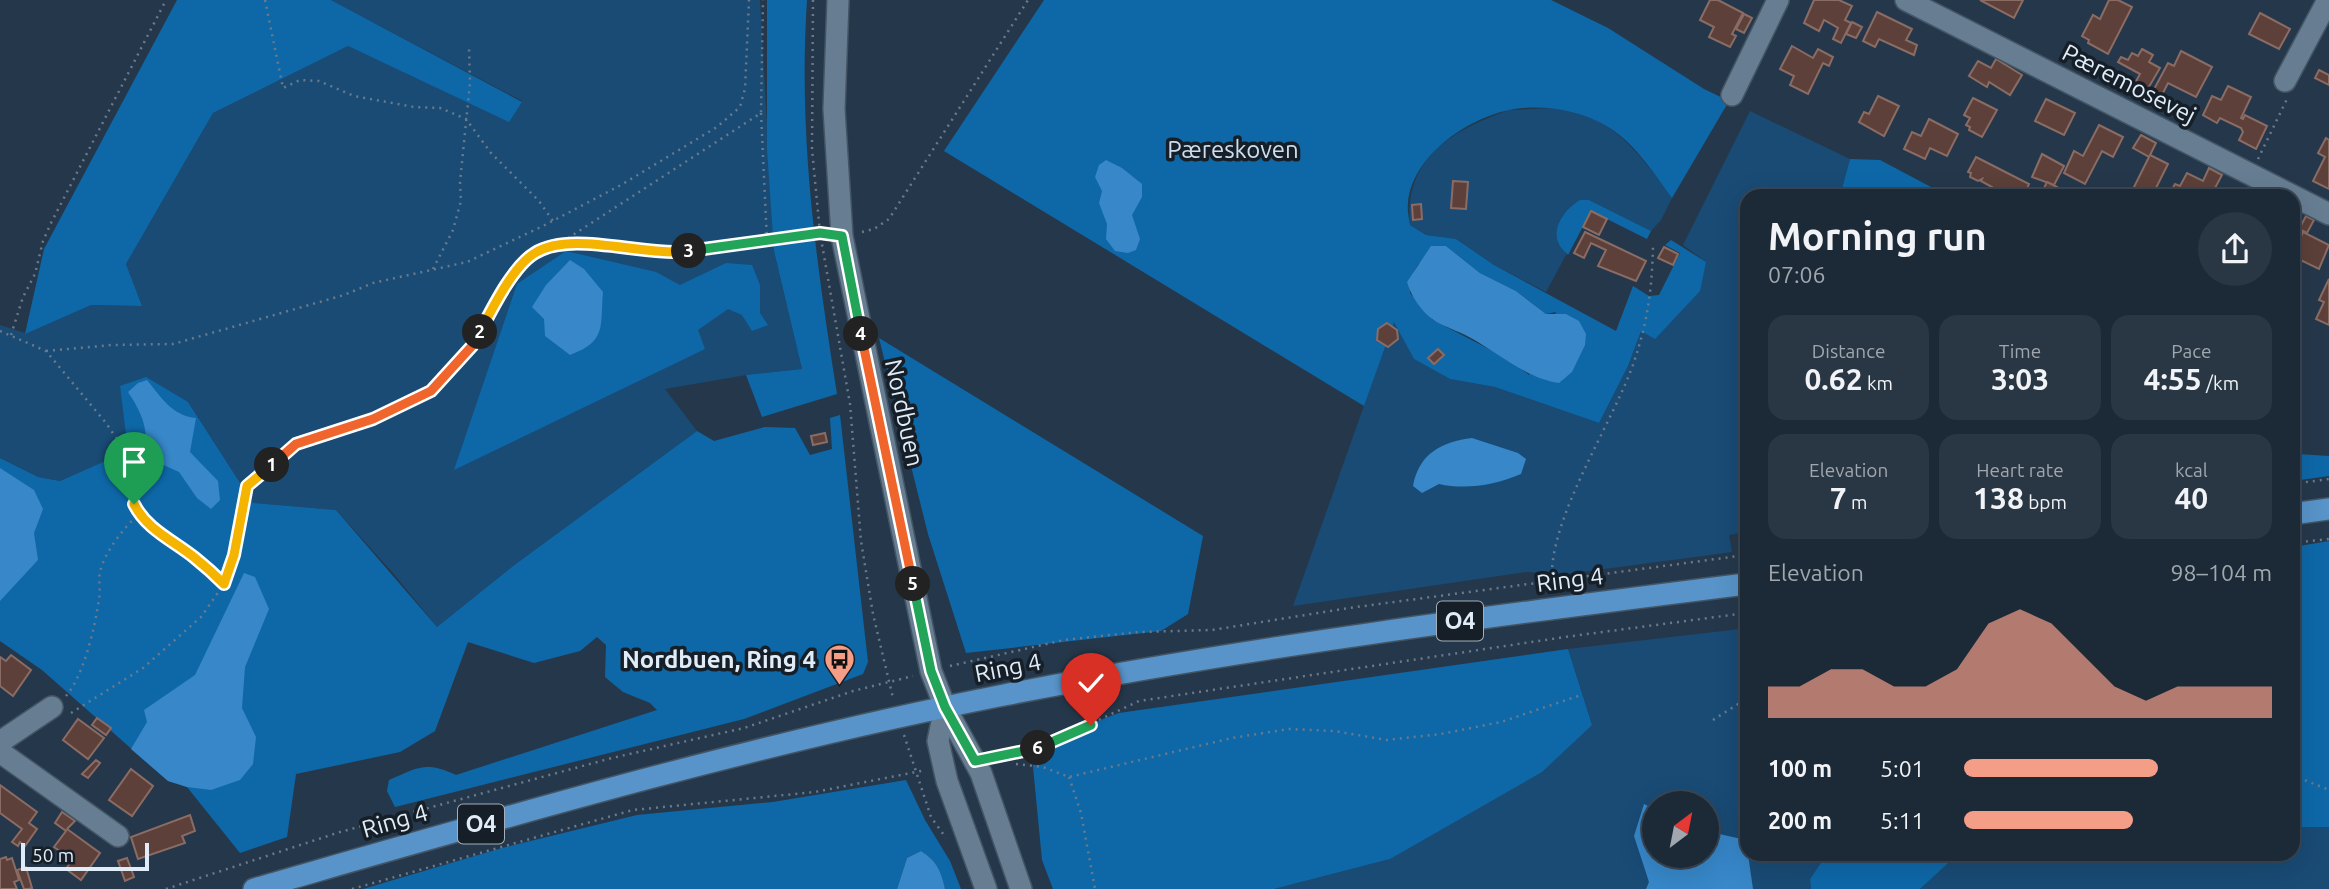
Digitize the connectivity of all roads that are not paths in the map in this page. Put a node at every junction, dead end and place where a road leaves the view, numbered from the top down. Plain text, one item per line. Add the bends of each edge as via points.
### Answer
1 (838, 0) edge
2 (1778, 0) edge
3 (1906, 0) edge
4 (2328, 0) edge
5 (2286, 90) road end
6 (1732, 95) dead end
7 (2278, 189) edge
8 (2300, 200) edge
9 (2329, 214) edge
10 (2329, 509) edge
11 (2300, 513) edge
12 (1740, 585) edge
13 (52, 707) road end
14 (945, 707) junction
15 (0, 741) edge
16 (0, 752) edge
17 (118, 836) dead end
18 (254, 889) edge
19 (986, 889) edge
20 (1021, 889) edge

1 - 14 street, Nordbuen via 834,109 842,236 928,658
2 - 6 street
3 - 7 street, Pæremosevej
4 - 5 street
8 - 9 street, Pæremosevej
10 - 11 main road
12 - 14 main road, Ring 4 / O4 via 1202,660
13 - 15 street
14 - 18 main road, Ring 4 / O4 via 534,808
14 - 19 street via 938,741
14 - 20 street, Nordbuen via 975,761
16 - 17 street

